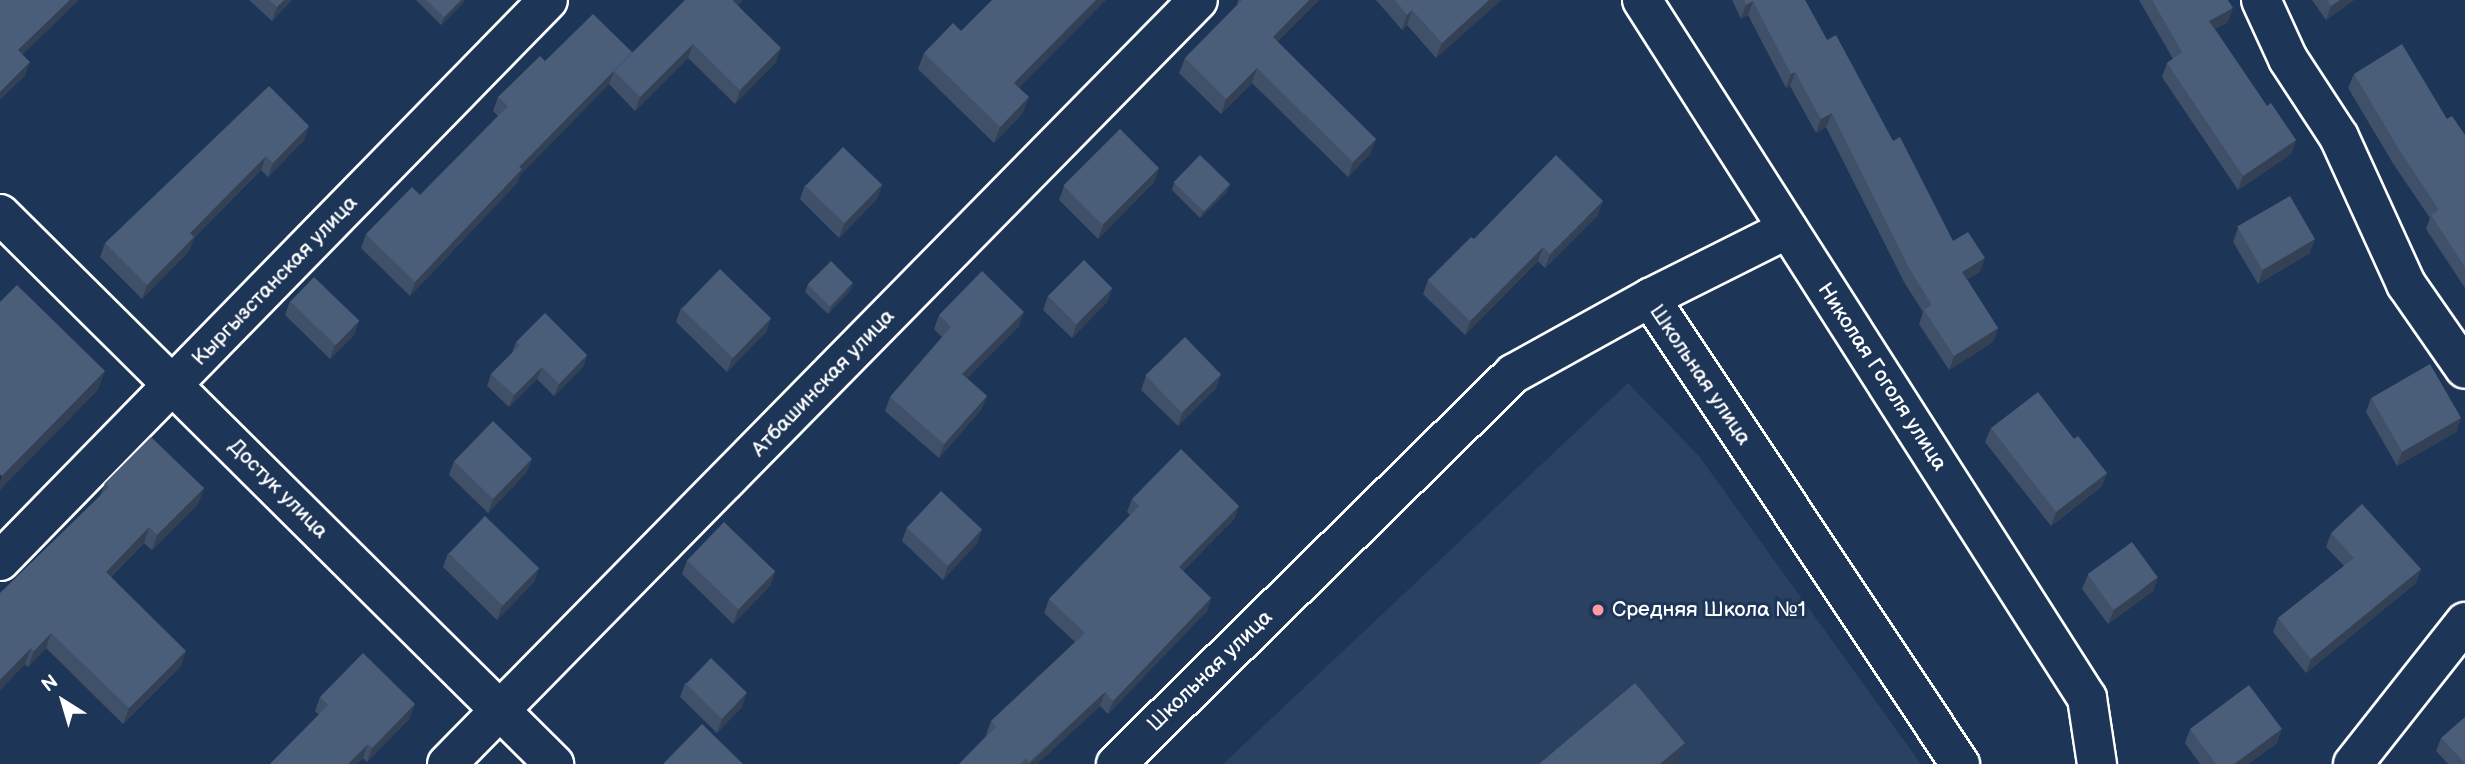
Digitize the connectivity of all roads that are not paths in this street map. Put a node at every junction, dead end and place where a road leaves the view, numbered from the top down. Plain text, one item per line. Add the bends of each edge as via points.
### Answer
1 (548, 0) edge
2 (1198, 0) edge
3 (1642, 0) edge
4 (2261, 0) edge
5 (0, 214) edge
6 (1788, 229) junction
7 (1650, 298) junction
8 (2465, 369) edge
9 (174, 385) junction
10 (0, 561) edge
11 (2465, 622) edge
12 (501, 712) junction
13 (447, 764) edge
14 (554, 764) edge
15 (1116, 764) edge
16 (1960, 764) edge
17 (2097, 764) edge
18 (2353, 764) edge

1 - 9 street, Кыргызстанская улица
2 - 12 street, Атбашинская улица
3 - 6 street, Николая Гоголя улица
4 - 8 street via 2288,59 2339,137 2406,284
5 - 9 street, Достук улица
6 - 7 street
6 - 17 street, Николая Гоголя улица via 2087,698
7 - 15 street, Школьная улица via 1513,374
7 - 16 street, Школьная улица
9 - 10 street, Кыргызстанская улица
9 - 12 street, Достук улица
11 - 18 street
12 - 13 street, Атбашинская улица
12 - 14 street, Достук улица

